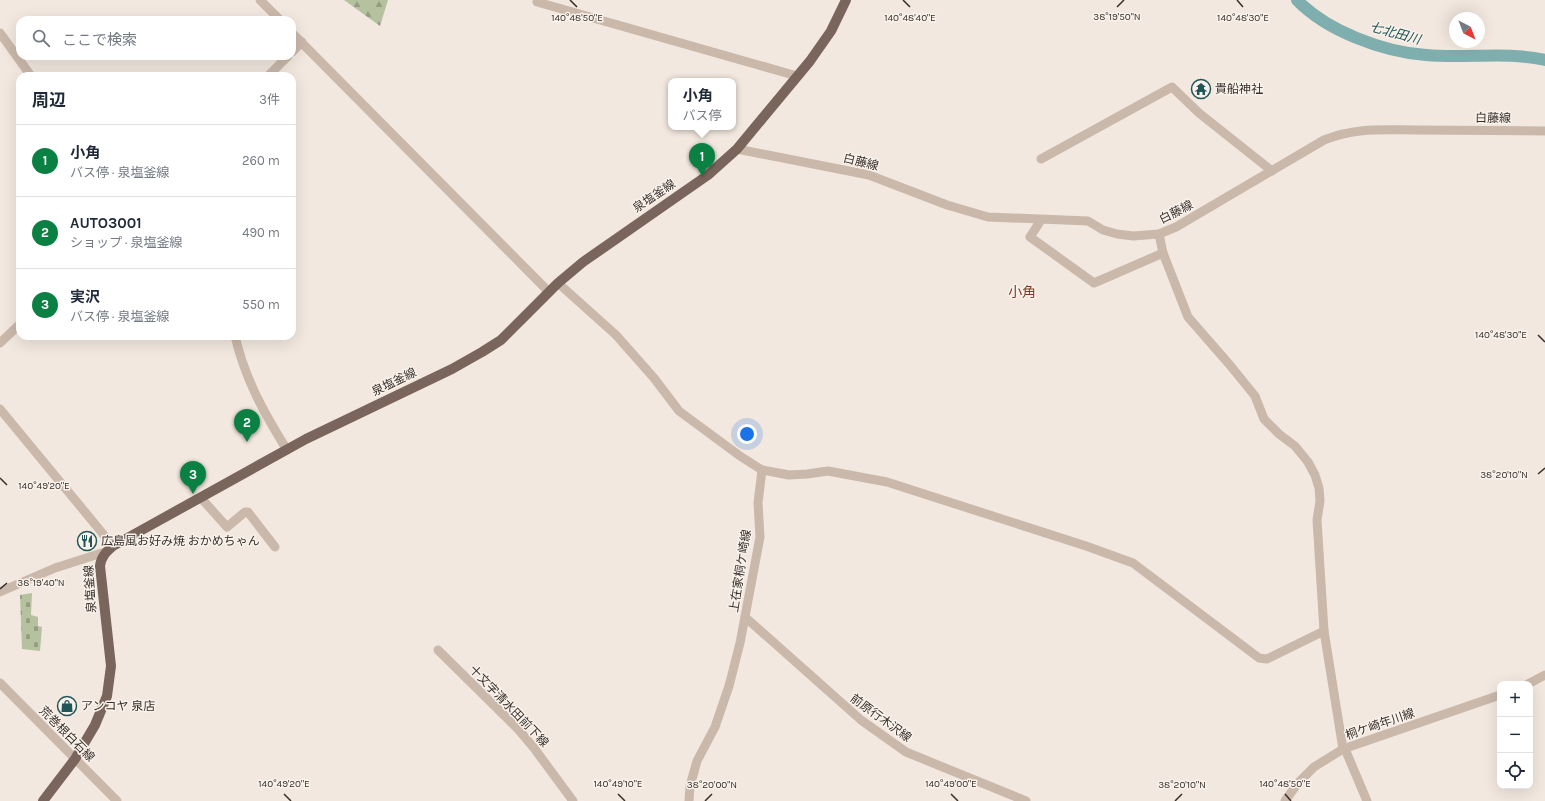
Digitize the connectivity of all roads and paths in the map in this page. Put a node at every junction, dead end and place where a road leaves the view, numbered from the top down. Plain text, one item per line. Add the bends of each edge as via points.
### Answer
1 (260, 0) edge
2 (846, 0) edge
3 (537, 2) dead end
4 (276, 16) edge
5 (0, 33) edge
6 (296, 36) edge
7 (302, 42) junction
8 (296, 48) edge
9 (16, 55) edge
10 (19, 60) edge
11 (284, 60) edge
12 (28, 72) edge
13 (272, 72) edge
14 (797, 76) junction
15 (1545, 131) edge
16 (737, 149) junction
17 (1041, 159) dead end
18 (1272, 171) junction
19 (1041, 220) junction
20 (1159, 234) junction
21 (1163, 253) junction
22 (558, 283) junction
23 (549, 292) junction
24 (16, 328) edge
25 (236, 340) edge
26 (0, 344) edge
27 (0, 408) edge
28 (287, 450) junction
29 (762, 470) junction
30 (201, 498) junction
31 (275, 547) dead end
32 (109, 549) junction
33 (0, 592) edge
34 (745, 617) junction
35 (1324, 630) junction
36 (438, 650) dead end
37 (1545, 675) edge
38 (1533, 681) edge
39 (0, 683) edge
40 (1497, 697) edge
41 (1344, 749) junction
42 (75, 759) junction
43 (43, 801) edge
44 (117, 801) edge
45 (573, 801) edge
46 (689, 801) edge
47 (1026, 801) edge
48 (1285, 801) edge
49 (1366, 801) edge

1 - 4 street
2 - 14 main road, 泉塩釜線 via 830,31
3 - 14 street
5 - 9 street
6 - 7 street
7 - 8 street
7 - 23 street
10 - 12 street
11 - 13 street
14 - 16 main road, 泉塩釜線
15 - 18 street, 白藤線 via 1354,131 1324,140
16 - 19 street, 白藤線 via 869,175 988,217
16 - 22 main road, 泉塩釜線 via 708,175 582,262
17 - 18 street via 1172,87 1199,113
18 - 20 street, 白藤線 via 1176,227
19 - 20 street, 白藤線 via 1088,222 1118,234
19 - 21 street via 1030,236 1094,283
20 - 21 street
21 - 35 street via 1188,317 1255,396 1264,419 1295,446 1315,475 1320,501 1317,520
22 - 23 main road, 泉塩釜線
22 - 29 street via 616,335 679,411 733,452
23 - 28 main road, 泉塩釜線 via 509,333 492,346 452,369
24 - 26 street
25 - 28 street via 250,383 263,411
27 - 32 street
28 - 30 main road, 泉塩釜線
29 - 34 street, 上在家桐ケ崎線 via 758,503 760,537
29 - 35 street via 789,475 828,471 887,482 1133,563 1259,658 1267,659
30 - 31 street via 227,527 248,512
30 - 32 main road, 泉塩釜線
32 - 33 street via 55,568
32 - 42 main road, 泉塩釜線 via 100,560 100,566 111,666 110,680 102,710
34 - 46 street, 上在家桐ケ崎線 via 729,686 715,727 697,761
34 - 47 street, 前原行木沢線 via 818,684 861,720 906,752
35 - 41 street
36 - 45 street, 十文字清水田前下線 via 522,734
37 - 38 street
39 - 42 street, 荒巻根白石線
40 - 41 street, 桐ケ崎年川線
41 - 48 street, 桐ケ崎年川線 via 1314,767
41 - 49 street
42 - 43 main road, 泉塩釜線
42 - 44 street, 荒巻根白石線

